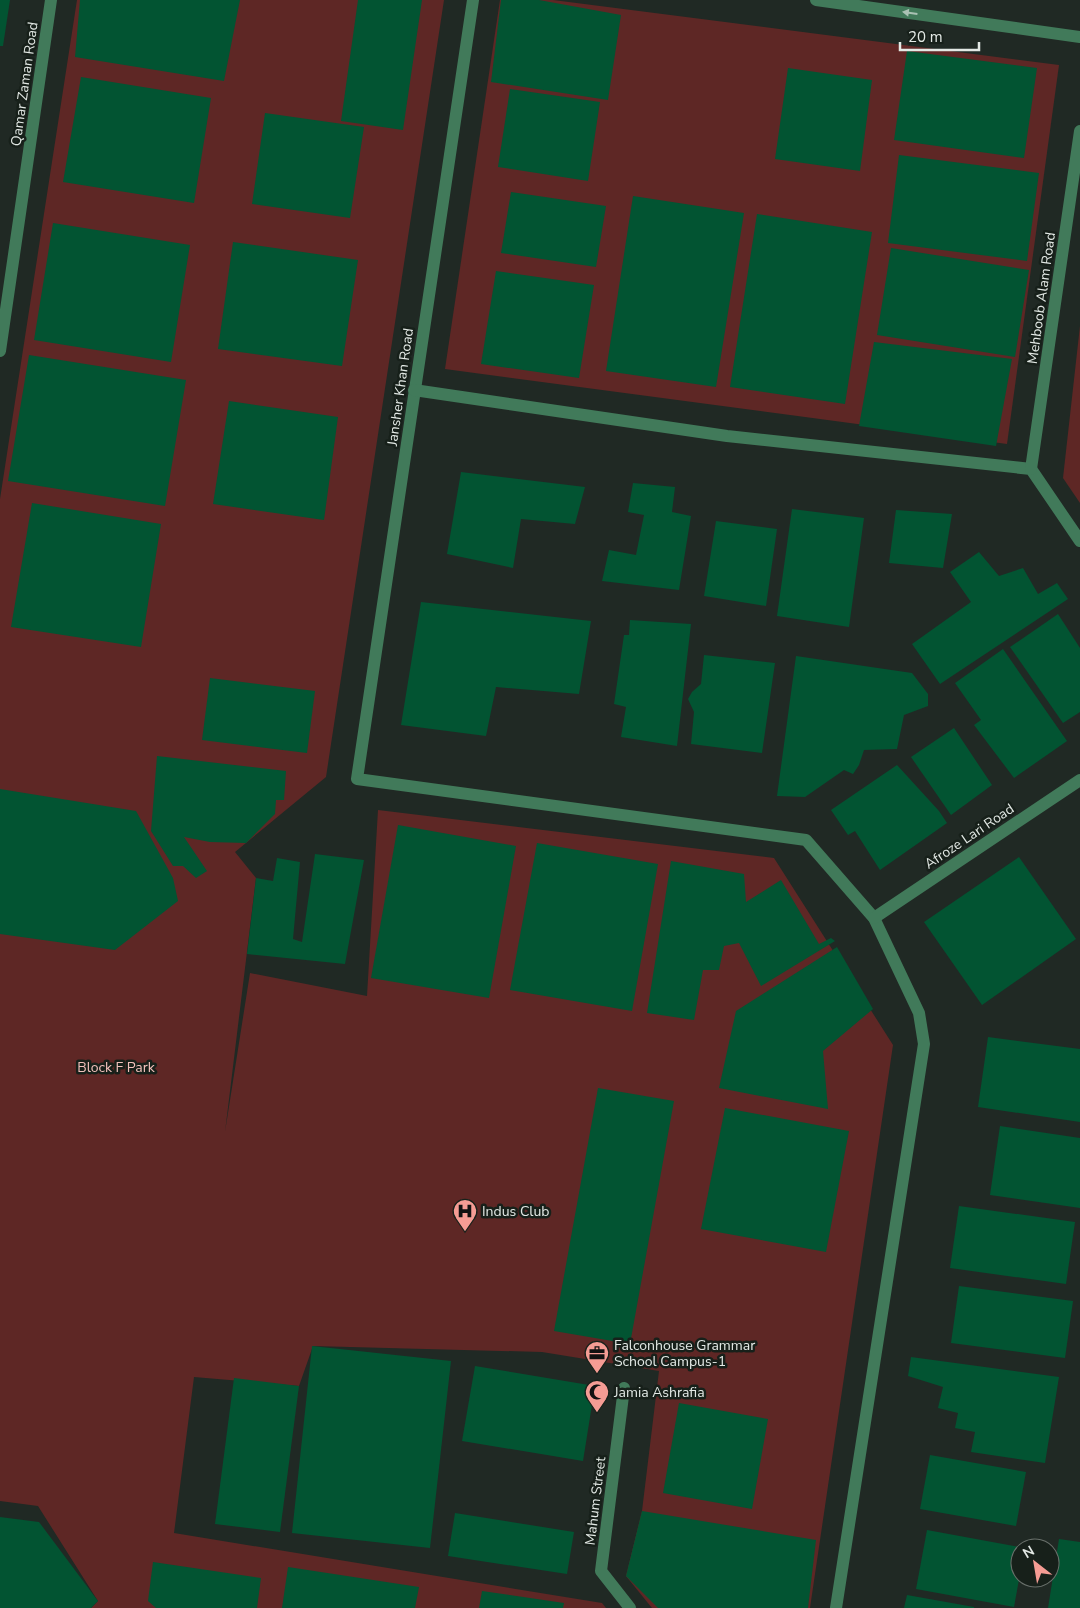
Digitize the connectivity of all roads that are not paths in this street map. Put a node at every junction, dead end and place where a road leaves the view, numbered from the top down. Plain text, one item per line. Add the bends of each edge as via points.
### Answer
1 (51, 0) edge
2 (473, 0) edge
3 (816, 0) edge
4 (1080, 37) edge
5 (1080, 131) edge
6 (0, 351) edge
7 (414, 390) junction
8 (1031, 470) junction
9 (1080, 541) edge
10 (1080, 780) edge
11 (874, 918) junction
12 (624, 1388) dead end
13 (630, 1608) edge
14 (836, 1608) edge

1 - 6 street, Qamar Zaman Road
2 - 7 street, Jansher Khan Road
4 -> 3 street
5 - 8 street, Mehboob Alam Road
7 - 8 street via 727,436
7 - 11 street, Jansher Khan Road via 357,779 806,840
8 - 9 street
10 - 11 street, Afroze Lari Road
11 - 14 street via 919,1013 924,1044
12 - 13 street, Mahum Street via 601,1571

